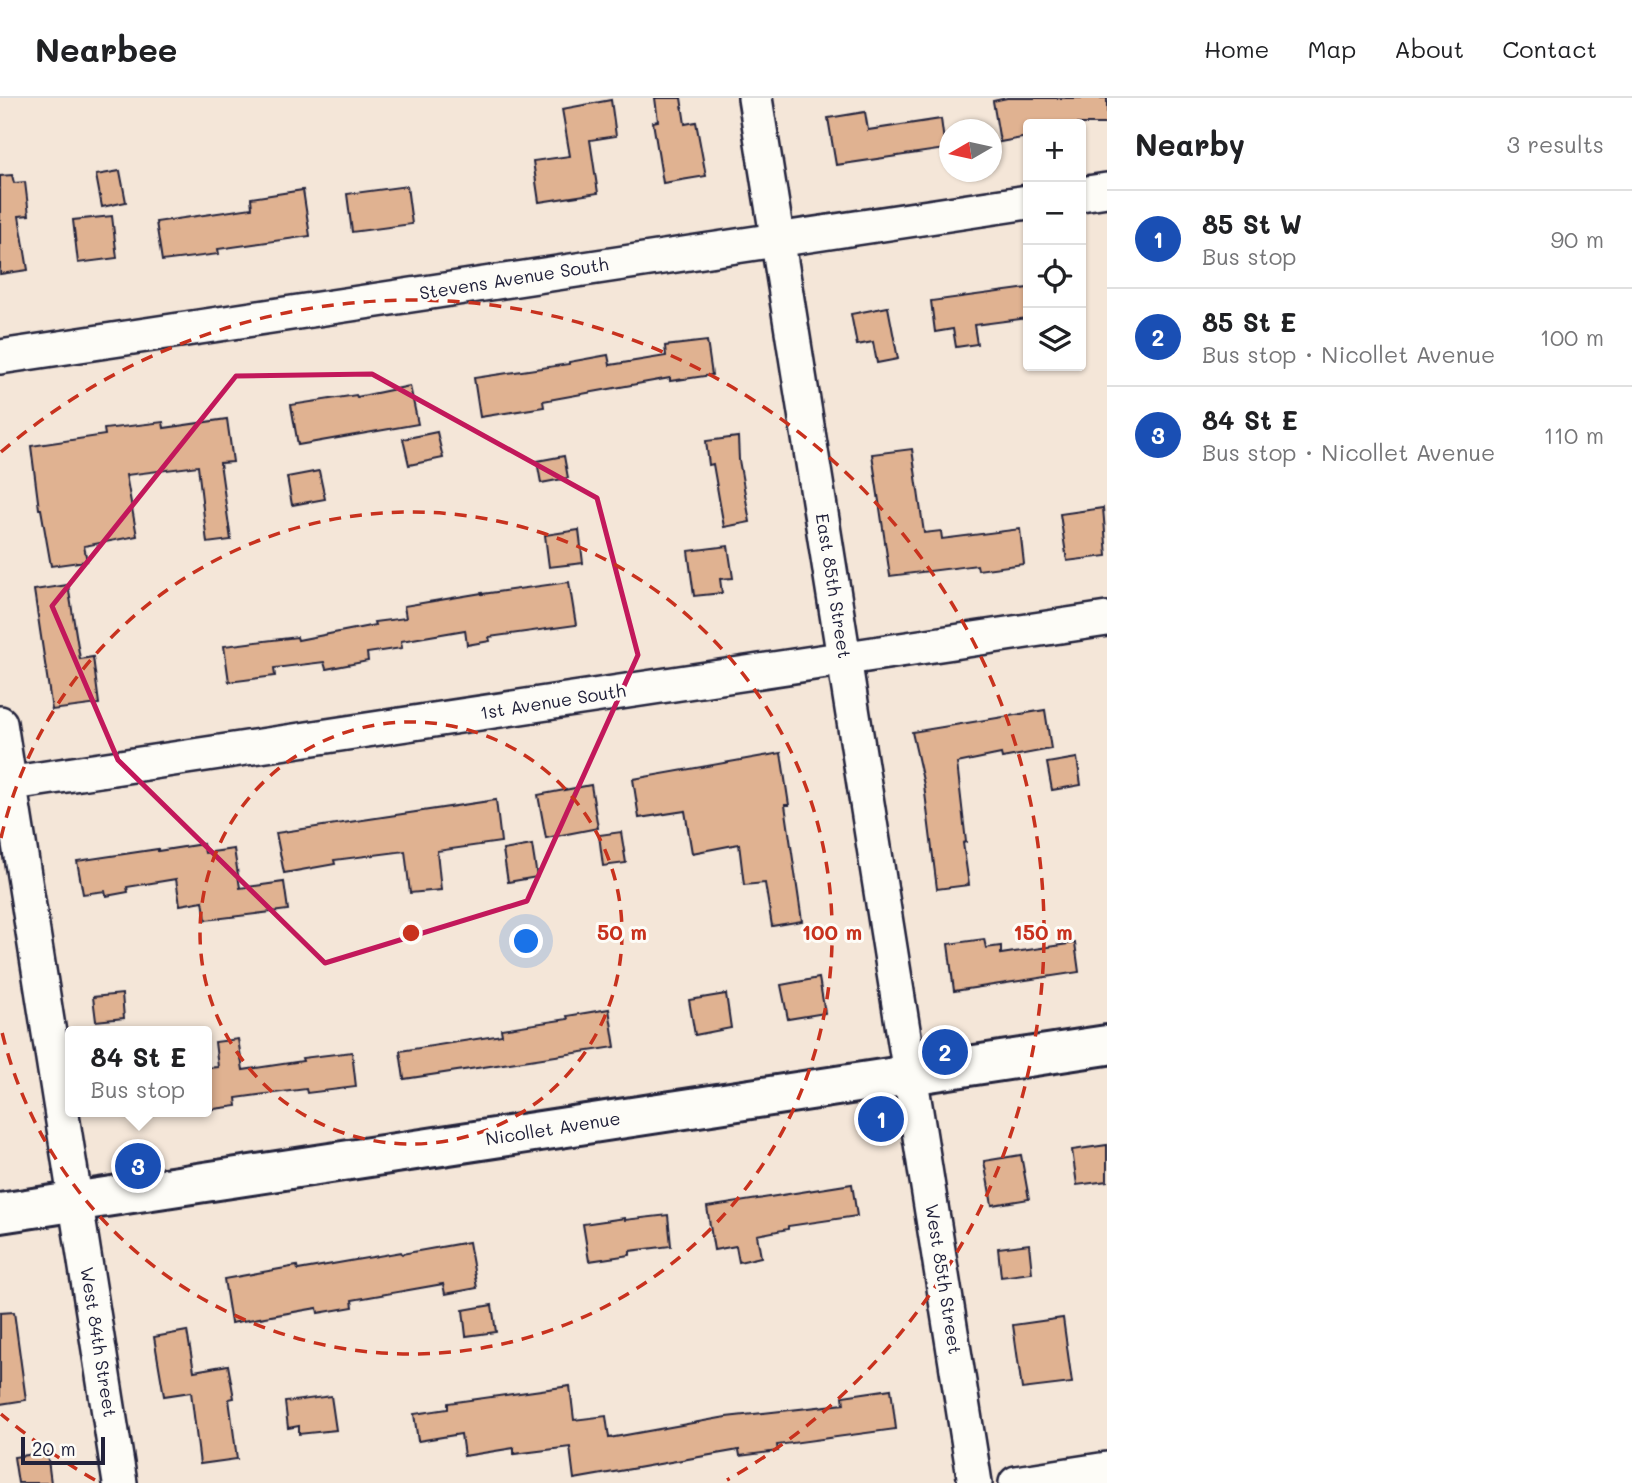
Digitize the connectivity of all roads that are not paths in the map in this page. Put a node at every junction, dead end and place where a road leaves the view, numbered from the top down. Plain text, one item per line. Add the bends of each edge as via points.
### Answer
1 (755, 98) edge
2 (1107, 190) edge
3 (1086, 193) edge
4 (1023, 203) edge
5 (778, 240) junction
6 (0, 356) edge
7 (1107, 619) edge
8 (845, 658) junction
9 (0, 723) edge
10 (5, 784) edge
11 (1107, 1045) edge
12 (911, 1075) junction
13 (76, 1202) junction
14 (0, 1213) edge
15 (1107, 1469) edge
16 (120, 1483) edge
17 (975, 1483) edge
18 (1016, 1483) edge

1 - 5 street, East 85th Street
2 - 3 street
4 - 5 street, Stevens Avenue South
5 - 6 street, Stevens Avenue South
5 - 8 street, East 85th Street
7 - 8 street, 1st Avenue South
8 - 10 street, 1st Avenue South
8 - 12 street, East 85th Street
9 - 10 street, West 84th Street
10 - 13 street, West 84th Street
11 - 12 main road, Nicollet Avenue
12 - 13 main road, Nicollet Avenue
12 - 17 street, West 85th Street
13 - 14 main road, Nicollet Avenue
13 - 16 street, West 84th Street
15 - 18 street

